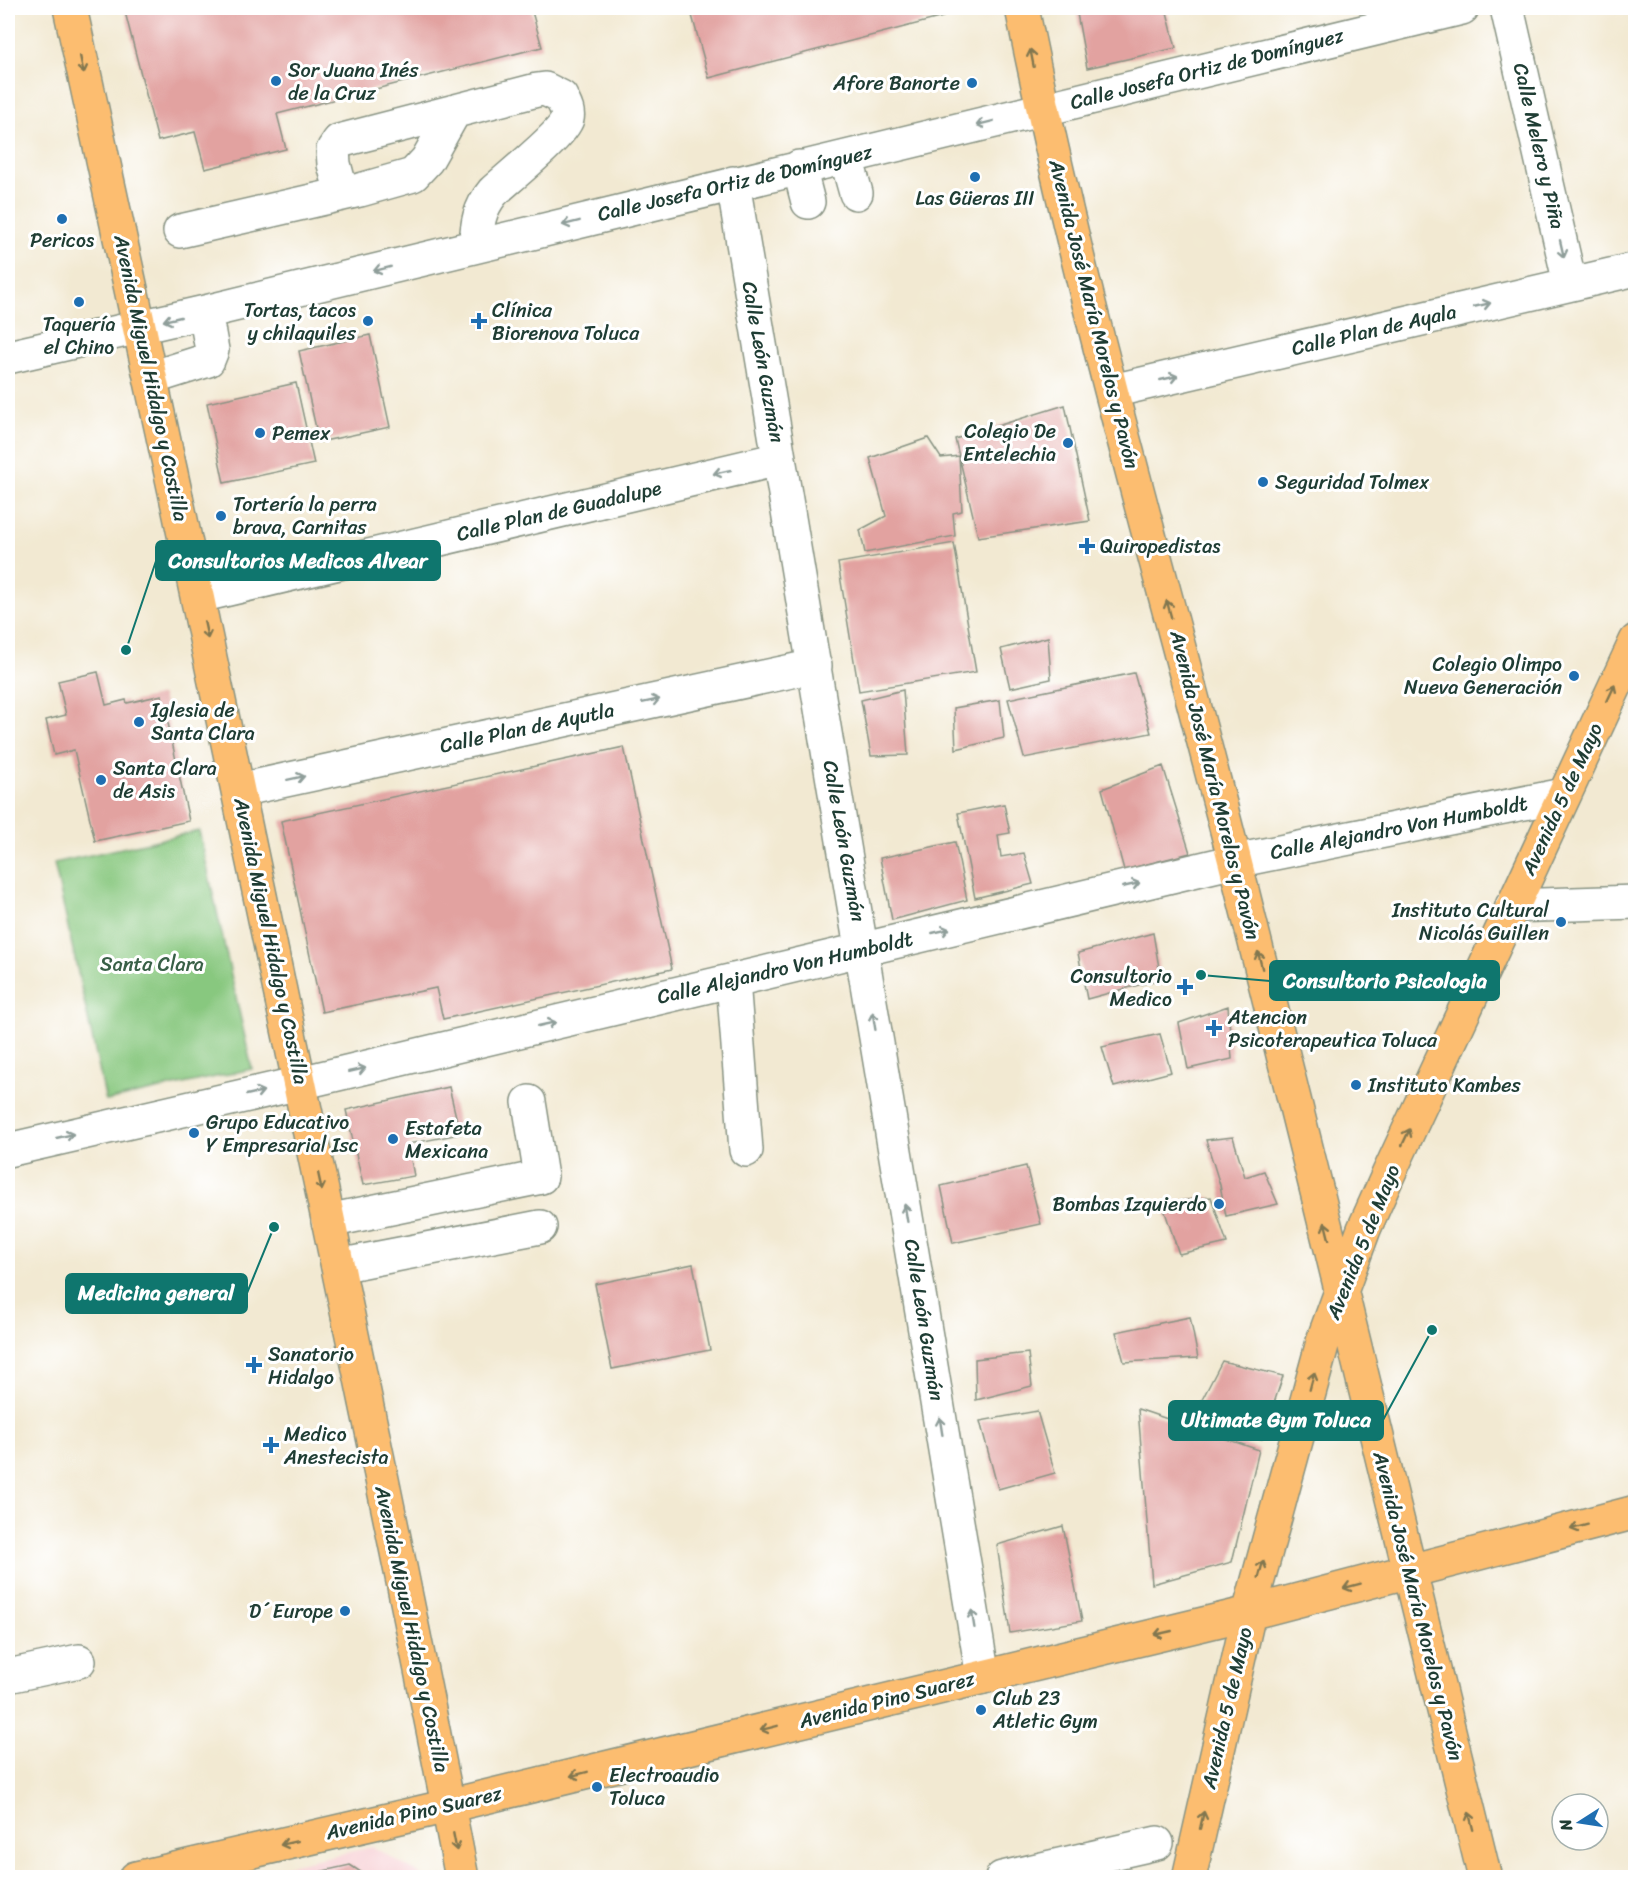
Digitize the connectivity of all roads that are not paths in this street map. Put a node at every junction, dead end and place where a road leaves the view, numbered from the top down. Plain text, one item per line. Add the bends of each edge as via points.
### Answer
1 (70, 8) edge
2 (1022, 8) edge
3 (1462, 8) edge
4 (1508, 8) edge
5 (1042, 109) junction
6 (454, 111) junction
7 (846, 157) junction
8 (799, 167) junction
9 (733, 183) junction
10 (856, 193) dead end
11 (342, 194) junction
12 (808, 202) dead end
13 (180, 231) dead end
14 (476, 246) junction
15 (1635, 269) edge
16 (1570, 284) junction
17 (204, 312) junction
18 (140, 327) junction
19 (8, 357) edge
20 (152, 378) junction
21 (1112, 391) junction
22 (779, 459) junction
23 (198, 596) junction
24 (1635, 641) edge
25 (814, 666) junction
26 (239, 790) junction
27 (1564, 795) junction
28 (1235, 861) junction
29 (1635, 902) edge
30 (1512, 906) junction
31 (862, 949) junction
32 (733, 980) junction
33 (300, 1083) junction
34 (529, 1102) dead end
35 (8, 1150) edge
36 (746, 1150) dead end
37 (328, 1221) junction
38 (540, 1227) dead end
39 (338, 1266) junction
40 (1342, 1288) junction
41 (1635, 1512) edge
42 (1408, 1571) junction
43 (1249, 1613) junction
44 (79, 1661) dead end
45 (8, 1676) edge
46 (982, 1677) junction
47 (448, 1806) junction
48 (1156, 1843) dead end
49 (1018, 1876) edge
50 (1184, 1876) edge
51 (136, 1878) edge
52 (462, 1878) edge
53 (1485, 1878) edge

1 -> 18 main road, Avenida Miguel Hidalgo y Costilla
5 -> 2 main road, Avenida José María Morelos y Pavón
3 - 5 street, Calle Josefa Ortiz de Domínguez
4 -> 16 street, Calle Melero y Piña
5 -> 7 street, Calle Josefa Ortiz de Domínguez
5 - 21 main road, Avenida José María Morelos y Pavón
6 - 11 street via 427,160 413,175
6 - 11 street via 339,141 333,157
6 - 14 street via 545,89 561,97 567,111 567,122 558,133 485,202 477,223
7 - 8 street, Calle Josefa Ortiz de Domínguez
7 - 10 street
8 - 9 street, Calle Josefa Ortiz de Domínguez
8 - 12 street
9 -> 14 street, Calle Josefa Ortiz de Domínguez
9 - 22 street, Calle León Guzmán
11 - 13 street
14 -> 17 street, Calle Josefa Ortiz de Domínguez
15 - 16 street, Calle Plan de Ayala
21 -> 16 street, Calle Plan de Ayala
17 -> 18 street, Calle Josefa Ortiz de Domínguez
17 - 20 street via 212,351 208,360
18 - 19 street, Calle Josefa Ortiz de Domínguez
18 - 20 main road, Avenida Miguel Hidalgo y Costilla
20 - 23 main road, Avenida Miguel Hidalgo y Costilla
28 -> 21 main road, Avenida José María Morelos y Pavón
22 -> 23 street, Calle Plan de Guadalupe
22 - 25 street, Calle León Guzmán
23 -> 26 main road, Avenida Miguel Hidalgo y Costilla
27 -> 24 main road, Avenida 5 de Mayo
26 -> 25 street, Calle Plan de Ayutla
25 - 31 street, Calle León Guzmán
26 - 33 main road, Avenida Miguel Hidalgo y Costilla
27 - 28 street, Calle Alejandro Von Humboldt
27 - 30 main road, Avenida 5 de Mayo
31 -> 28 street, Calle Alejandro Von Humboldt
40 -> 28 main road, Avenida José María Morelos y Pavón
29 - 30 street
40 -> 30 main road, Avenida 5 de Mayo via 1372,1210
31 - 32 street, Calle Alejandro Von Humboldt
46 -> 31 street, Calle León Guzmán
33 -> 32 street, Calle Alejandro Von Humboldt
32 - 36 street
35 -> 33 street, Calle Alejandro Von Humboldt
33 -> 37 main road, Avenida Miguel Hidalgo y Costilla
34 - 37 street via 541,1177
37 - 39 main road, Avenida Miguel Hidalgo y Costilla
38 - 39 street
39 - 47 main road, Avenida Miguel Hidalgo y Costilla
40 - 42 main road, Avenida José María Morelos y Pavón
43 -> 40 main road, Avenida 5 de Mayo via 1324,1338
41 -> 42 main road, Avenida Pino Suarez
42 -> 43 main road, Avenida Pino Suarez
53 -> 42 main road, Avenida José María Morelos y Pavón
43 -> 46 main road, Avenida Pino Suarez
50 -> 43 main road, Avenida 5 de Mayo
44 - 45 street
46 -> 47 main road, Avenida Pino Suarez
47 -> 51 main road, Avenida Pino Suarez
47 -> 52 main road, Avenida Miguel Hidalgo y Costilla
48 - 49 street

